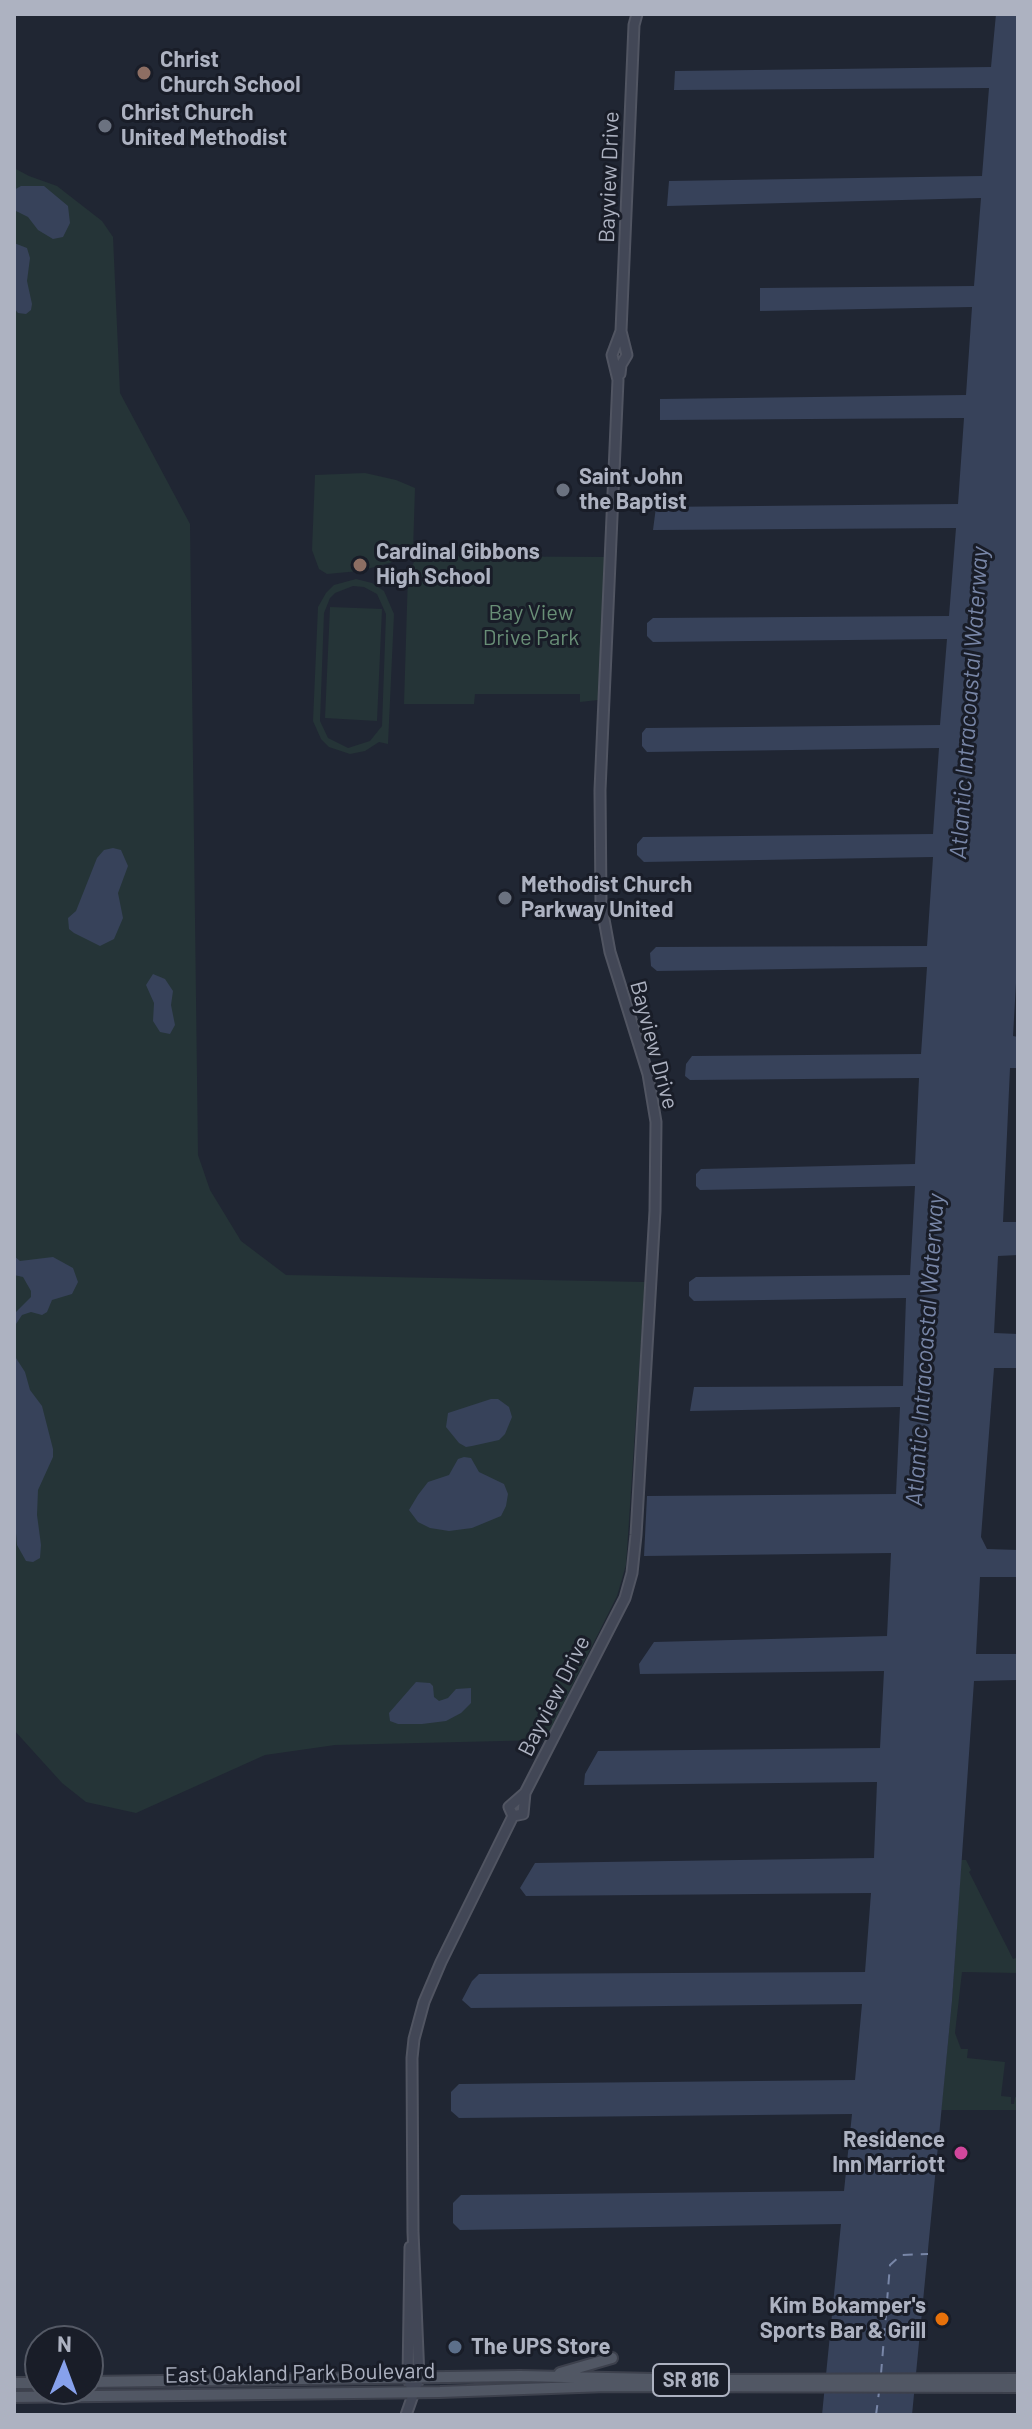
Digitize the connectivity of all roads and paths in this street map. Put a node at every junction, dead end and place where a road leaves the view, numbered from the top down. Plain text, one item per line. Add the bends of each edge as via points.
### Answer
1 (630, 14) edge
2 (637, 14) edge
3 (634, 25) junction
4 (612, 2358) dead end
5 (520, 2376) junction
6 (414, 2378) junction
7 (1018, 2379) edge
8 (104, 2382) edge
9 (127, 2382) junction
10 (950, 2383) junction
11 (796, 2384) junction
12 (1018, 2387) edge
13 (413, 2392) junction
14 (121, 2395) junction
15 (106, 2396) junction
16 (14, 2397) edge
17 (406, 2415) edge

1 - 3 street, Bayview Drive
2 - 3 street, Bayview Drive
3 - 6 street, Bayview Drive via 620,348 627,355 619,360 600,790 601,903 656,1122 637,1523 625,1598 519,1804 523,1814 513,1816 441,1962 418,2018 412,2058
4 - 5 main road via 553,2375
5 - 6 main road, East Oakland Park Boulevard / SR 816
5 - 11 main road, East Oakland Park Boulevard / SR 816
6 - 9 main road, East Oakland Park Boulevard / SR 816
6 - 13 street, Bayview Drive
7 - 10 main road, East Oakland Park Boulevard / SR 816
8 - 9 main road, East Oakland Park Boulevard / SR 816
9 - 14 main road
9 - 15 main road
10 - 11 main road, East Oakland Park Boulevard / SR 816
10 - 12 main road, East Oakland Park Boulevard / SR 816
11 - 13 main road, East Oakland Park Boulevard / SR 816
13 - 14 main road, East Oakland Park Boulevard / SR 816
13 - 17 street, Bayview Drive
14 - 15 main road, East Oakland Park Boulevard / SR 816
15 - 16 main road, East Oakland Park Boulevard / SR 816

